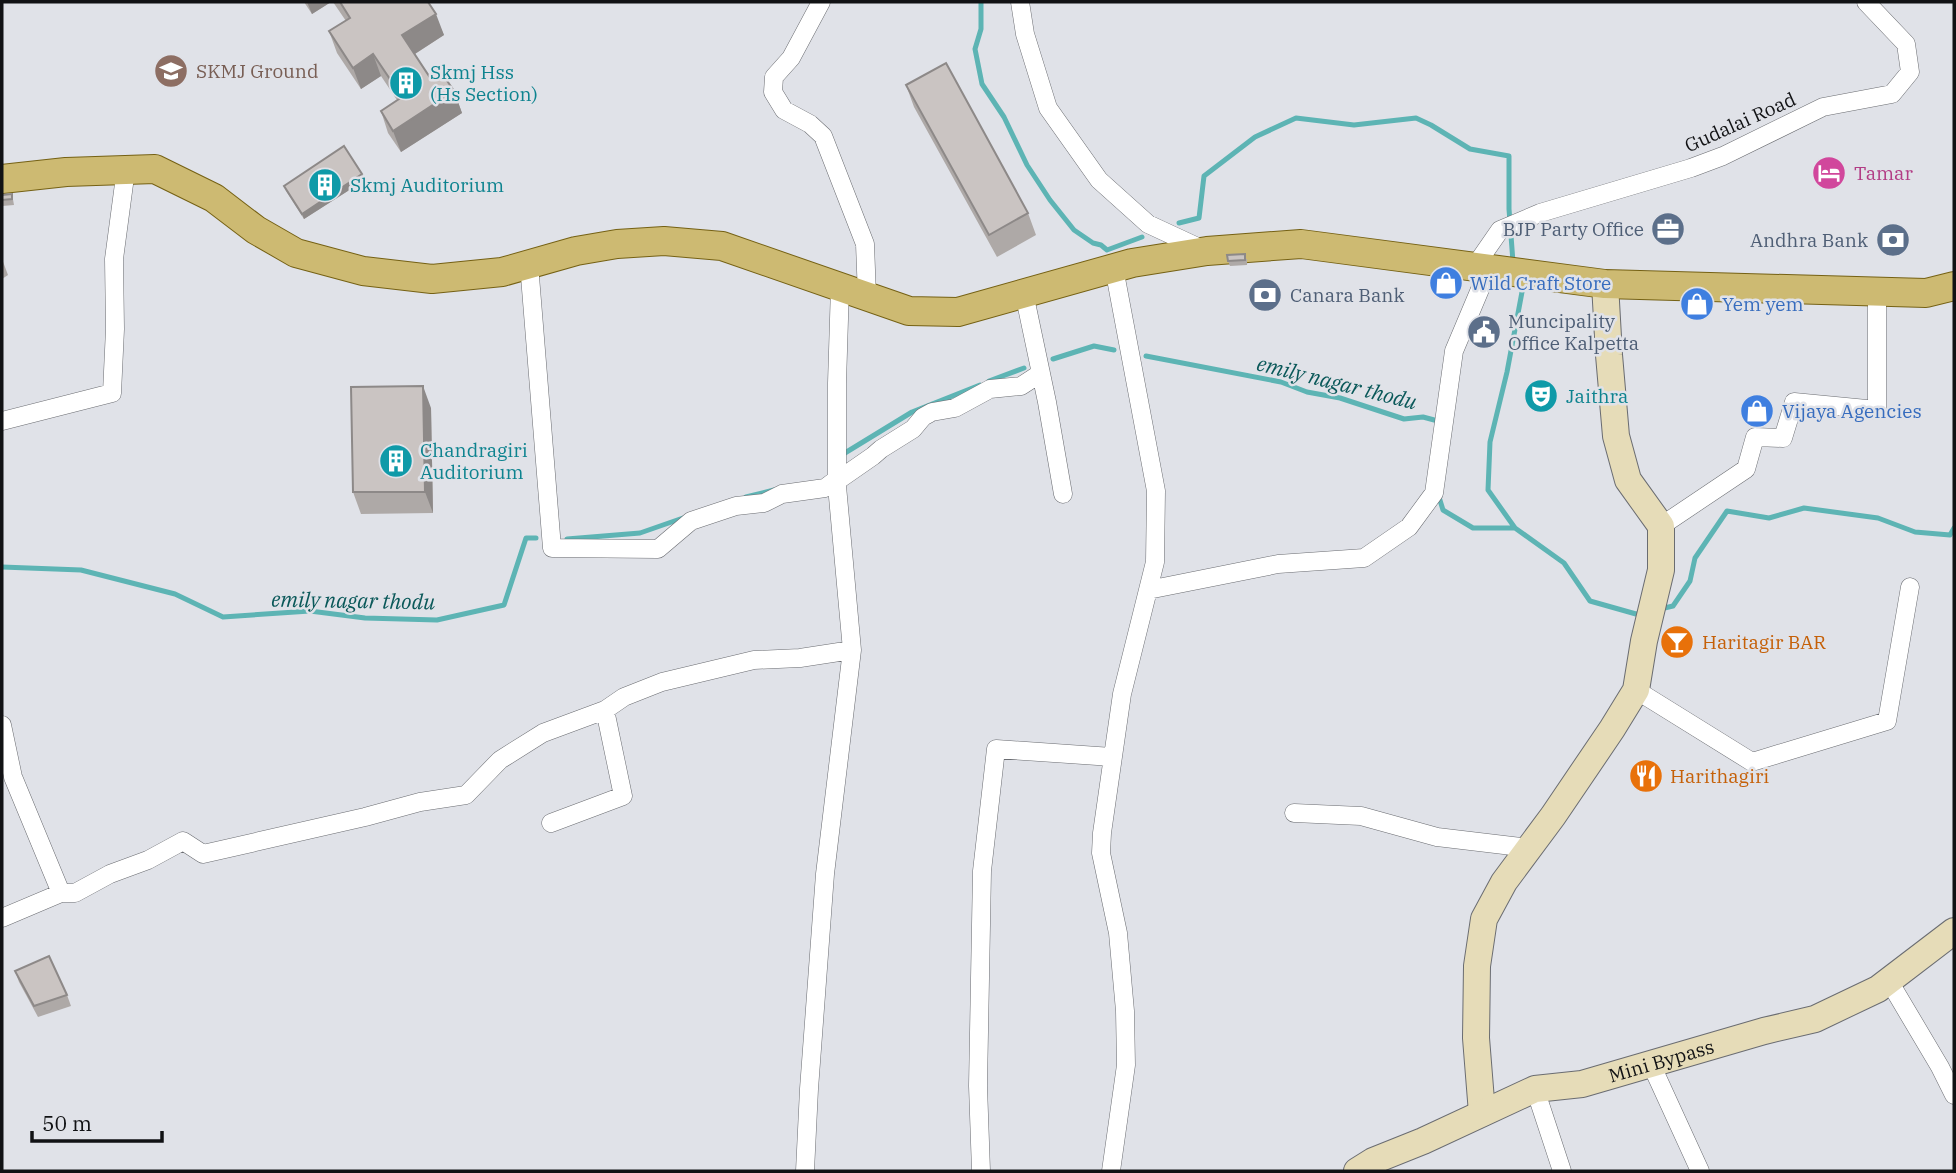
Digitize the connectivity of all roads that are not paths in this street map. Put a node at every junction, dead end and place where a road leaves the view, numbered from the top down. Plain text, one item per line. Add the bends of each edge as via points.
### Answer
1 (821, 2) edge
2 (1020, 2) edge
3 (1866, 2) edge
4 (126, 169) junction
5 (2, 179) edge
6 (1207, 251) junction
7 (529, 264) junction
8 (1115, 268) junction
9 (1499, 269) junction
10 (1605, 284) junction
11 (1954, 286) edge
12 (840, 287) junction
13 (1877, 292) junction
14 (1024, 293) junction
15 (867, 296) junction
16 (1041, 373) junction
17 (2, 421) edge
18 (837, 480) junction
19 (1063, 494) dead end
20 (1661, 526) junction
21 (1910, 587) dead end
22 (1148, 590) junction
23 (852, 650) junction
24 (1636, 690) junction
25 (606, 710) junction
26 (2, 725) edge
27 (1112, 757) junction
28 (1294, 813) dead end
29 (551, 823) dead end
30 (1529, 848) junction
31 (61, 893) junction
32 (2, 918) edge
33 (1954, 932) edge
34 (1889, 981) junction
35 (1651, 1064) junction
36 (1535, 1090) junction
37 (1954, 1095) edge
38 (1482, 1113) junction
39 (806, 1171) edge
40 (981, 1171) edge
41 (1111, 1171) edge
42 (1357, 1171) edge
43 (1562, 1171) edge
44 (1700, 1171) edge

1 - 15 street via 791,58 774,77 773,92 784,110 823,135 865,244
2 - 6 street via 1048,108 1099,180 1148,224
3 - 9 street, Gudalai Road via 1906,44 1910,72 1892,94 1823,107 1723,156 1540,213 1500,230
4 - 5 main road
4 - 7 main road via 155,169 214,198 296,253 363,271 432,279 502,272
4 - 17 street via 114,259 112,393
6 - 8 main road
6 - 9 main road via 1301,244
7 - 12 main road via 576,251 664,241 722,246
7 - 18 street via 552,548 658,549 691,522 782,494 825,488
8 - 14 main road
8 - 22 street via 1156,491 1155,562
9 - 10 main road
9 - 22 street, Gudalai Road via 1454,351 1434,494 1409,527 1364,558 1279,564
10 - 13 main road
10 - 20 street via 1616,436 1628,480
11 - 13 main road via 1926,293
12 - 15 main road
12 - 18 street
13 - 20 street via 1877,410 1794,402 1783,438 1755,437 1746,469
14 - 15 main road via 958,312 909,311
14 - 16 street
16 - 18 street via 1021,386 990,390 955,408 923,416 913,429
16 - 19 street
18 - 23 street
20 - 24 street via 1661,570
21 - 24 street via 1887,721 1752,762
22 - 27 street via 1122,694
23 - 25 street via 754,660 662,682 624,697
23 - 39 street via 825,874
24 - 30 street
25 - 29 street via 623,796
25 - 31 street via 543,733 500,760 466,795 203,854 183,841 75,893
26 - 31 street via 13,777
27 - 40 street via 996,749 982,871
27 - 41 street via 1101,853 1118,933 1126,1065
28 - 30 street via 1361,816 1437,837
30 - 38 street via 1484,919 1477,966 1476,1038
31 - 32 street
33 - 34 street, Mini Bypass
34 - 35 street, Mini Bypass via 1815,1019
34 - 37 street
35 - 36 street, Mini Bypass via 1582,1084
35 - 44 street
36 - 38 street, Mini Bypass
36 - 43 street
38 - 42 street, Mini Bypass

